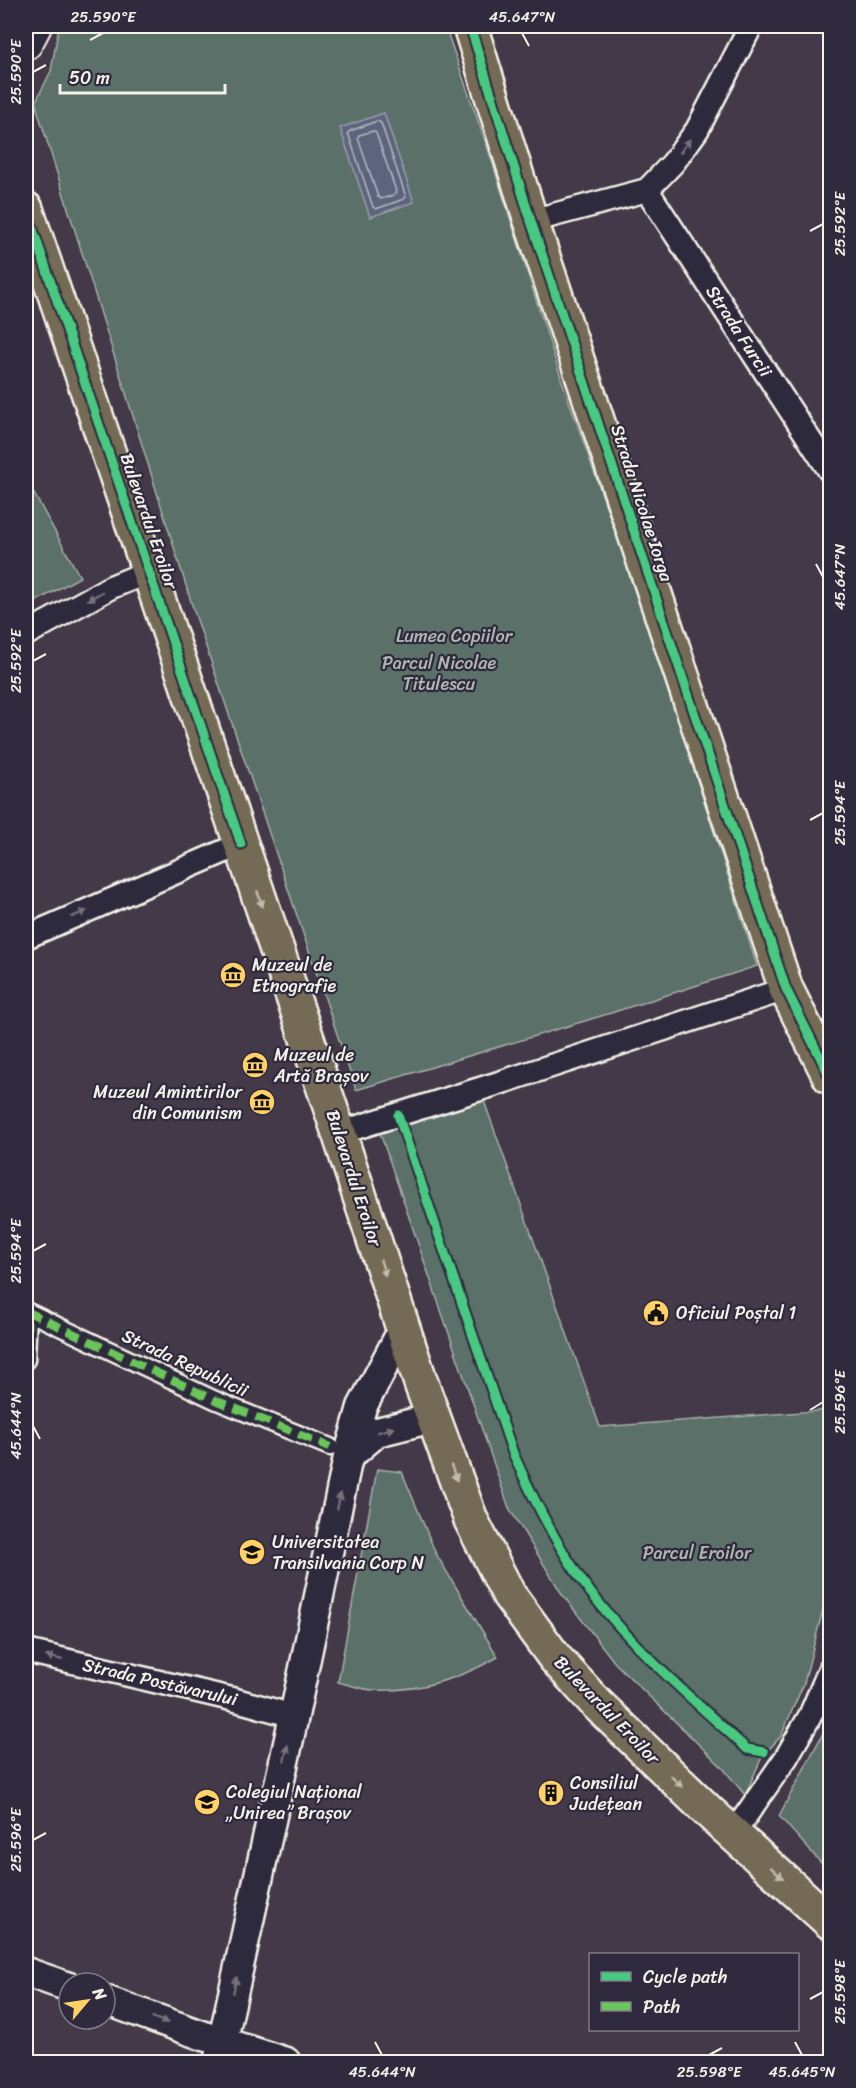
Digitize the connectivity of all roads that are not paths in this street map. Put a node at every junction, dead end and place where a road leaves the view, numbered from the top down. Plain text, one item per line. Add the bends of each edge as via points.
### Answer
1 (35, 26) edge
2 (470, 26) edge
3 (751, 26) edge
4 (26, 43) edge
5 (647, 190) junction
6 (26, 209) edge
7 (531, 221) junction
8 (831, 471) edge
9 (148, 572) junction
10 (26, 634) edge
11 (242, 844) junction
12 (26, 937) edge
13 (786, 989) junction
14 (831, 1077) edge
15 (339, 1133) junction
16 (27, 1311) edge
17 (403, 1329) junction
18 (26, 1360) edge
19 (433, 1418) junction
20 (339, 1452) junction
21 (26, 1651) edge
22 (831, 1670) edge
23 (294, 1716) junction
24 (733, 1834) junction
25 (831, 1922) edge
26 (26, 1972) edge
27 (57, 1984) edge
28 (117, 2005) edge
29 (220, 2052) edge
30 (286, 2062) edge

1 - 4 main road
2 - 7 main road, Strada Nicolae Iorga
5 -> 3 street via 697,130
5 - 7 street
5 - 8 street, Strada Furcii
6 - 9 main road, Bulevardul Eroilor
7 - 13 main road, Strada Nicolae Iorga
9 -> 10 street via 111,587
9 - 11 main road, Bulevardul Eroilor
12 -> 11 street
11 -> 15 main road, Bulevardul Eroilor
13 - 14 main road, Strada Nicolae Iorga
13 - 15 street
15 -> 17 main road, Bulevardul Eroilor
16 - 18 street
16 - 20 street, Strada Republicii via 215,1400
17 - 19 main road, Bulevardul Eroilor
17 - 20 street
20 -> 19 street via 376,1432
19 -> 24 main road, Bulevardul Eroilor via 471,1520 509,1595 555,1658 597,1704
23 -> 20 street
23 -> 21 street, Strada Postăvarului
22 - 24 street via 786,1758
29 -> 23 street
24 -> 25 main road, Bulevardul Eroilor
26 - 27 street
28 -> 29 street
29 - 30 street

